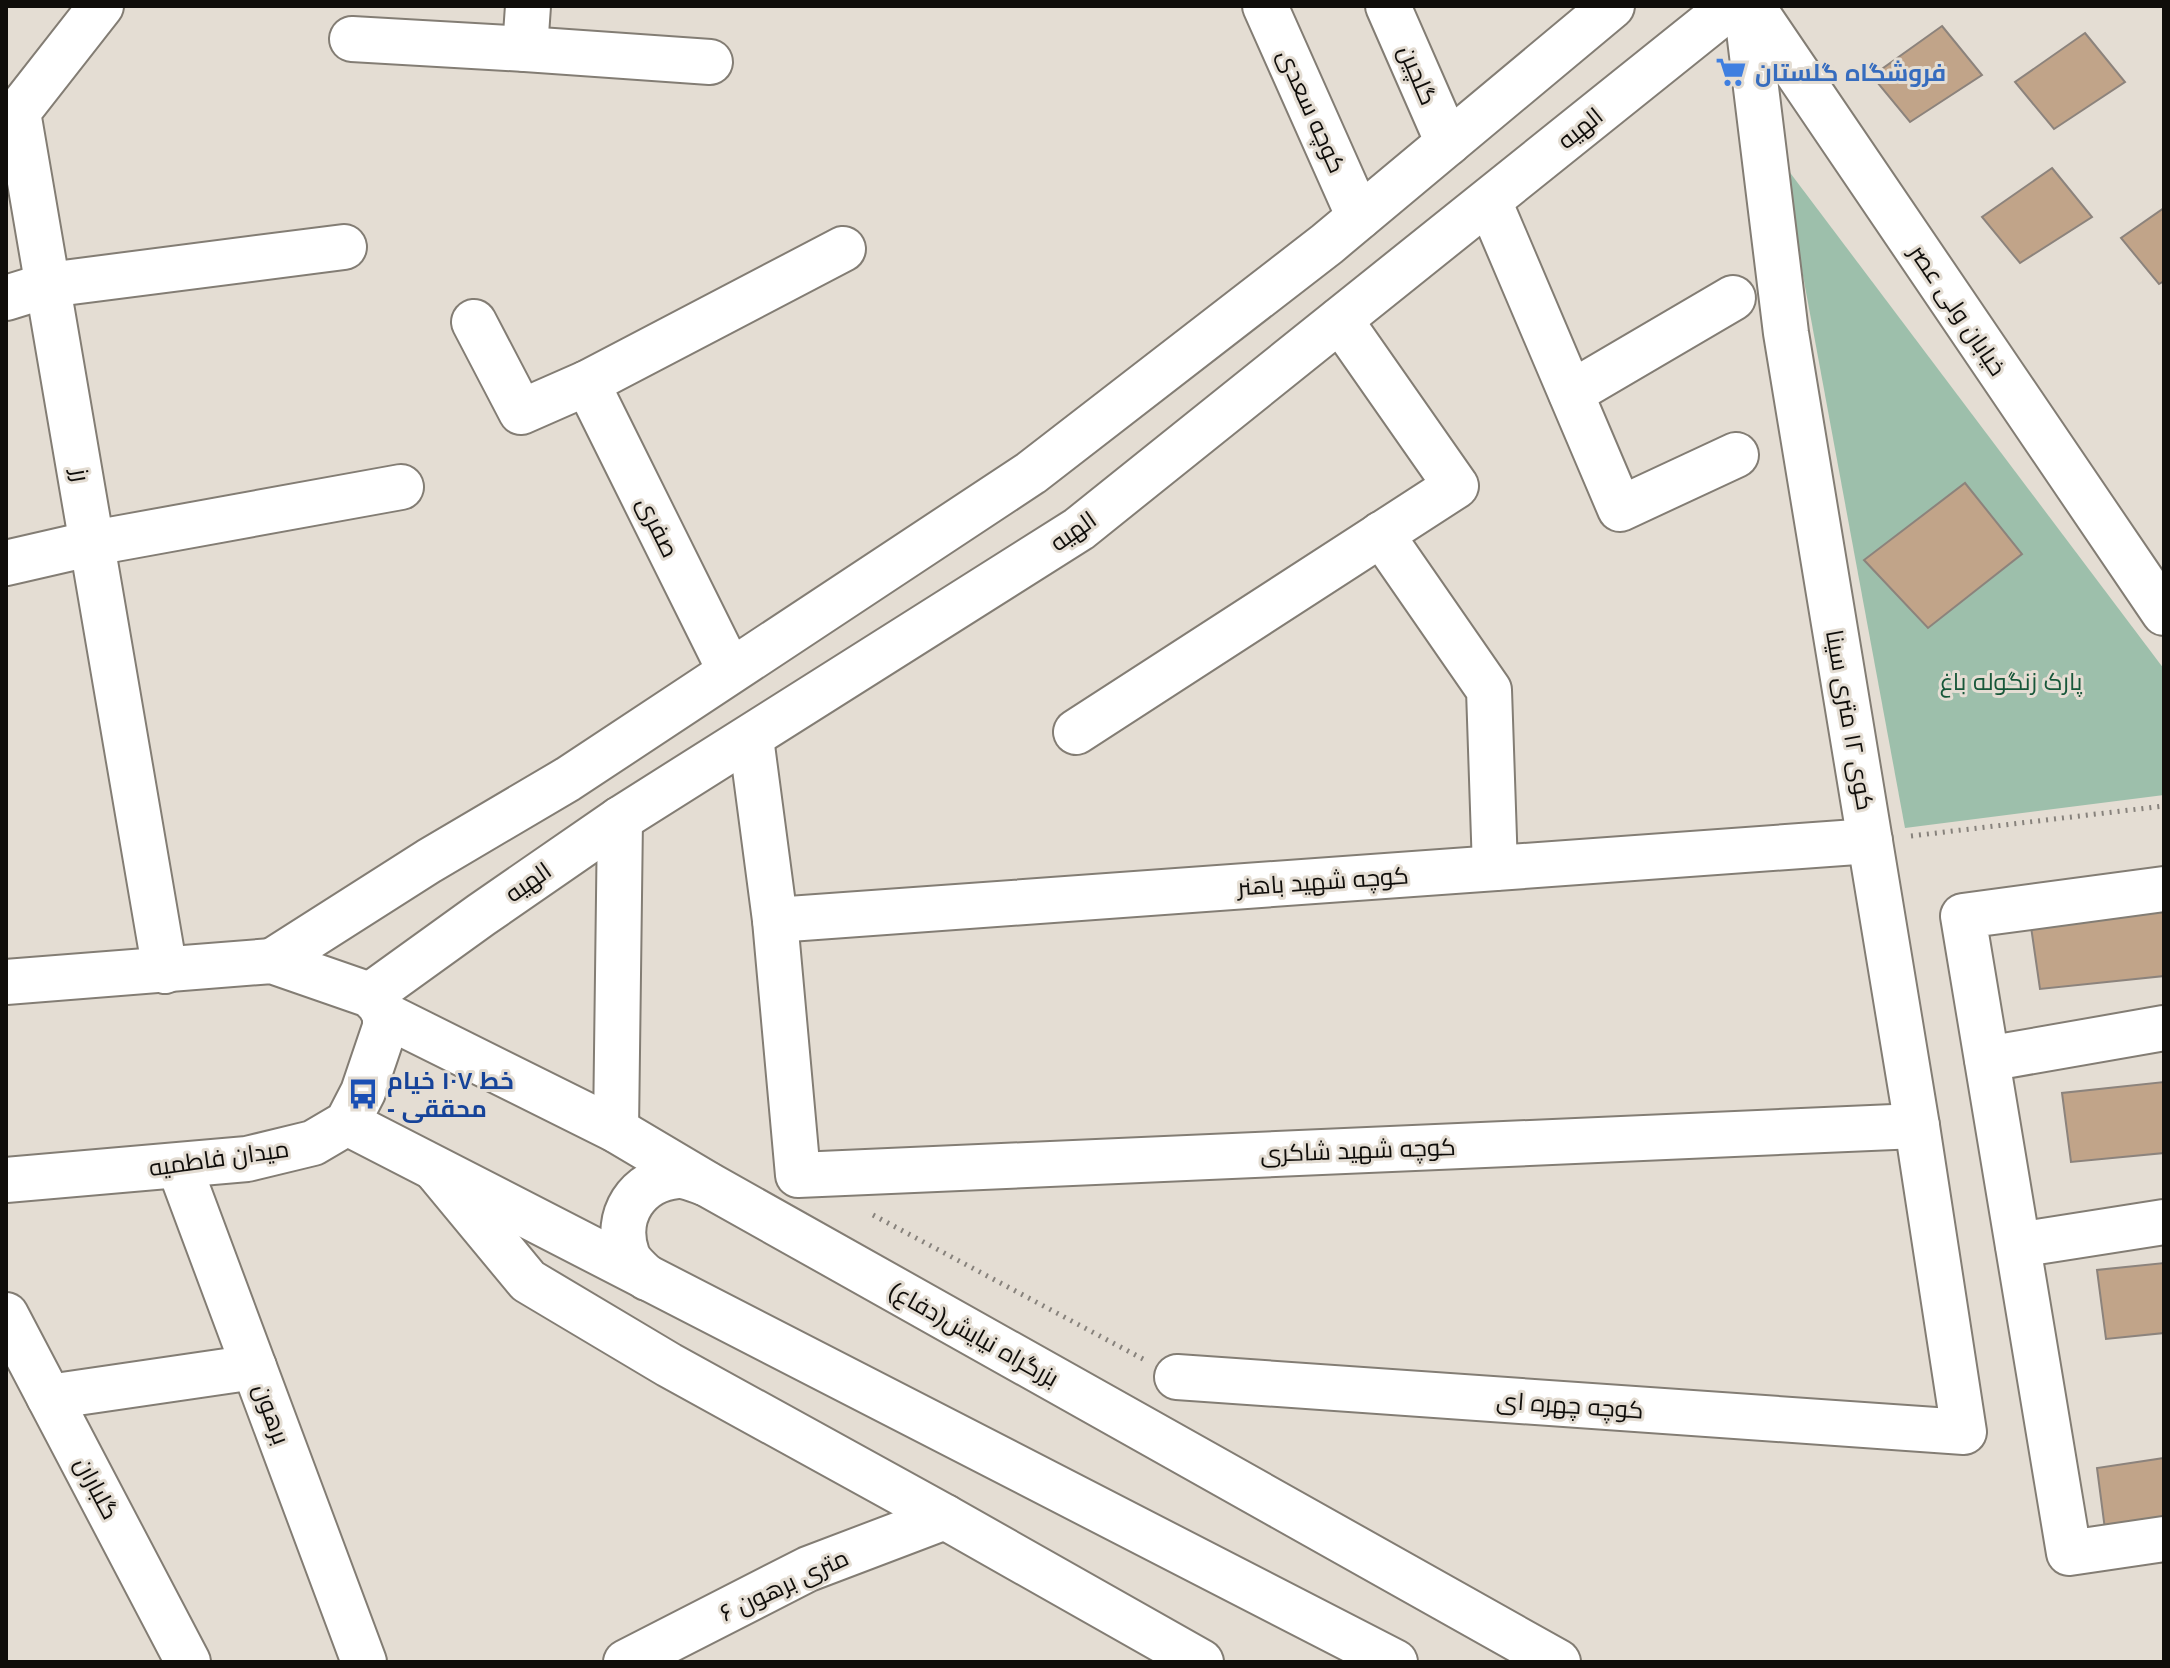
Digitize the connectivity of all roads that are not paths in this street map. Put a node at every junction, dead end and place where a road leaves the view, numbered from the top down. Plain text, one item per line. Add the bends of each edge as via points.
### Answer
1 (101, 6) edge
2 (528, 6) edge
3 (1265, 6) edge
4 (1388, 6) edge
5 (1612, 6) edge
6 (1731, 6) edge
7 (1749, 6) edge
8 (352, 39) dead end
9 (525, 49) junction
10 (710, 62) dead end
11 (1448, 143) junction
12 (1489, 201) junction
13 (1359, 217) junction
14 (344, 247) dead end
15 (843, 249) dead end
16 (48, 285) junction
17 (6, 298) edge
18 (1733, 298) dead end
19 (1340, 320) junction
20 (474, 322) dead end
21 (587, 383) junction
22 (1571, 393) junction
23 (1736, 455) dead end
24 (401, 487) dead end
25 (1381, 534) junction
26 (93, 543) junction
27 (6, 563) edge
28 (2164, 613) edge
29 (730, 671) junction
30 (1076, 732) dead end
31 (751, 738) junction
32 (620, 819) junction
33 (1870, 841) junction
34 (1495, 868) junction
35 (2164, 889) edge
36 (775, 920) junction
37 (272, 961) junction
38 (165, 971) junction
39 (6, 982) edge
40 (378, 1005) junction
41 (2164, 1028) edge
42 (1987, 1059) junction
43 (347, 1123) junction
44 (1917, 1126) junction
45 (616, 1130) junction
46 (179, 1166) junction
47 (436, 1170) junction
48 (6, 1180) edge
49 (707, 1184) junction
50 (2164, 1222) edge
51 (2018, 1245) junction
52 (647, 1278) junction
53 (6, 1315) edge
54 (254, 1367) junction
55 (1177, 1377) road end
56 (49, 1397) junction
57 (1964, 1432) joint
58 (945, 1517) junction
59 (2164, 1539) edge
60 (188, 1662) edge
61 (364, 1662) edge
62 (626, 1662) edge
63 (1201, 1662) edge
64 (1395, 1662) edge
65 (1558, 1662) edge

1 - 16 main road, رز via 18,112
2 - 9 main road
3 - 13 main road, کوچه سعدی
4 - 11 main road, گلچین
5 - 11 main road
6 - 12 main road, الهیه
7 - 28 main road, خیابان ولی عصر
7 - 33 main road, کوی ۱۲ متری سینا via 1786,333
8 - 9 main road
9 - 10 main road
11 - 13 main road
12 - 19 main road, الهیه
12 - 22 main road
13 - 29 main road via 1031,473
14 - 16 main road
15 - 21 main road
16 - 17 main road
16 - 26 main road, رز
18 - 22 main road
19 - 25 main road via 1456,486
19 - 31 main road, الهیه via 1079,529
20 - 21 main road via 521,412
21 - 29 main road, صفری
22 - 23 main road via 1620,509
24 - 26 main road
25 - 30 main road
25 - 34 main road via 1489,690
26 - 27 main road
26 - 38 main road, رز
29 - 37 main road via 568,779
31 - 32 main road, الهیه
31 - 36 main road
32 - 40 main road, الهیه via 481,915
32 - 45 main road
33 - 34 main road, کوچه شهید باهنر
33 - 44 main road, کوی ۱۲ متری سینا
34 - 36 main road, کوچه شهید باهنر
35 - 42 main road via 1963,916
36 - 44 main road, کوچه شهید شاکری via 798,1175
37 - 38 main road
37 - 40 main road
38 - 39 main road
40 - 43 main road via 385,1027
40 - 45 main road, بزرگراه نیایش(دفاع)
41 - 42 main road
42 - 51 main road
43 - 46 main road, میدان فاطمیه via 313,1143 247,1159
43 - 47 main road
44 - 57 main road, کوی ۱۲ متری سینا
45 - 49 main road, بزرگراه نیایش(دفاع)
46 - 48 main road, میدان فاطمیه
46 - 54 main road, برهون
47 - 52 main road
47 - 58 main road via 528,1281
49 - 52 main road via 680,1175 652,1182 631,1201 622,1229 628,1257
49 - 65 main road, بزرگراه نیایش(دفاع)
50 - 51 main road
51 - 59 main road via 2069,1553
52 - 64 main road
53 - 56 main road, گلباران
54 - 56 main road
54 - 61 main road, برهون
55 - 57 main road, کوچه چهره ای
56 - 60 main road, گلباران
58 - 62 main road, ۶ متری برهون via 808,1569
58 - 63 main road

